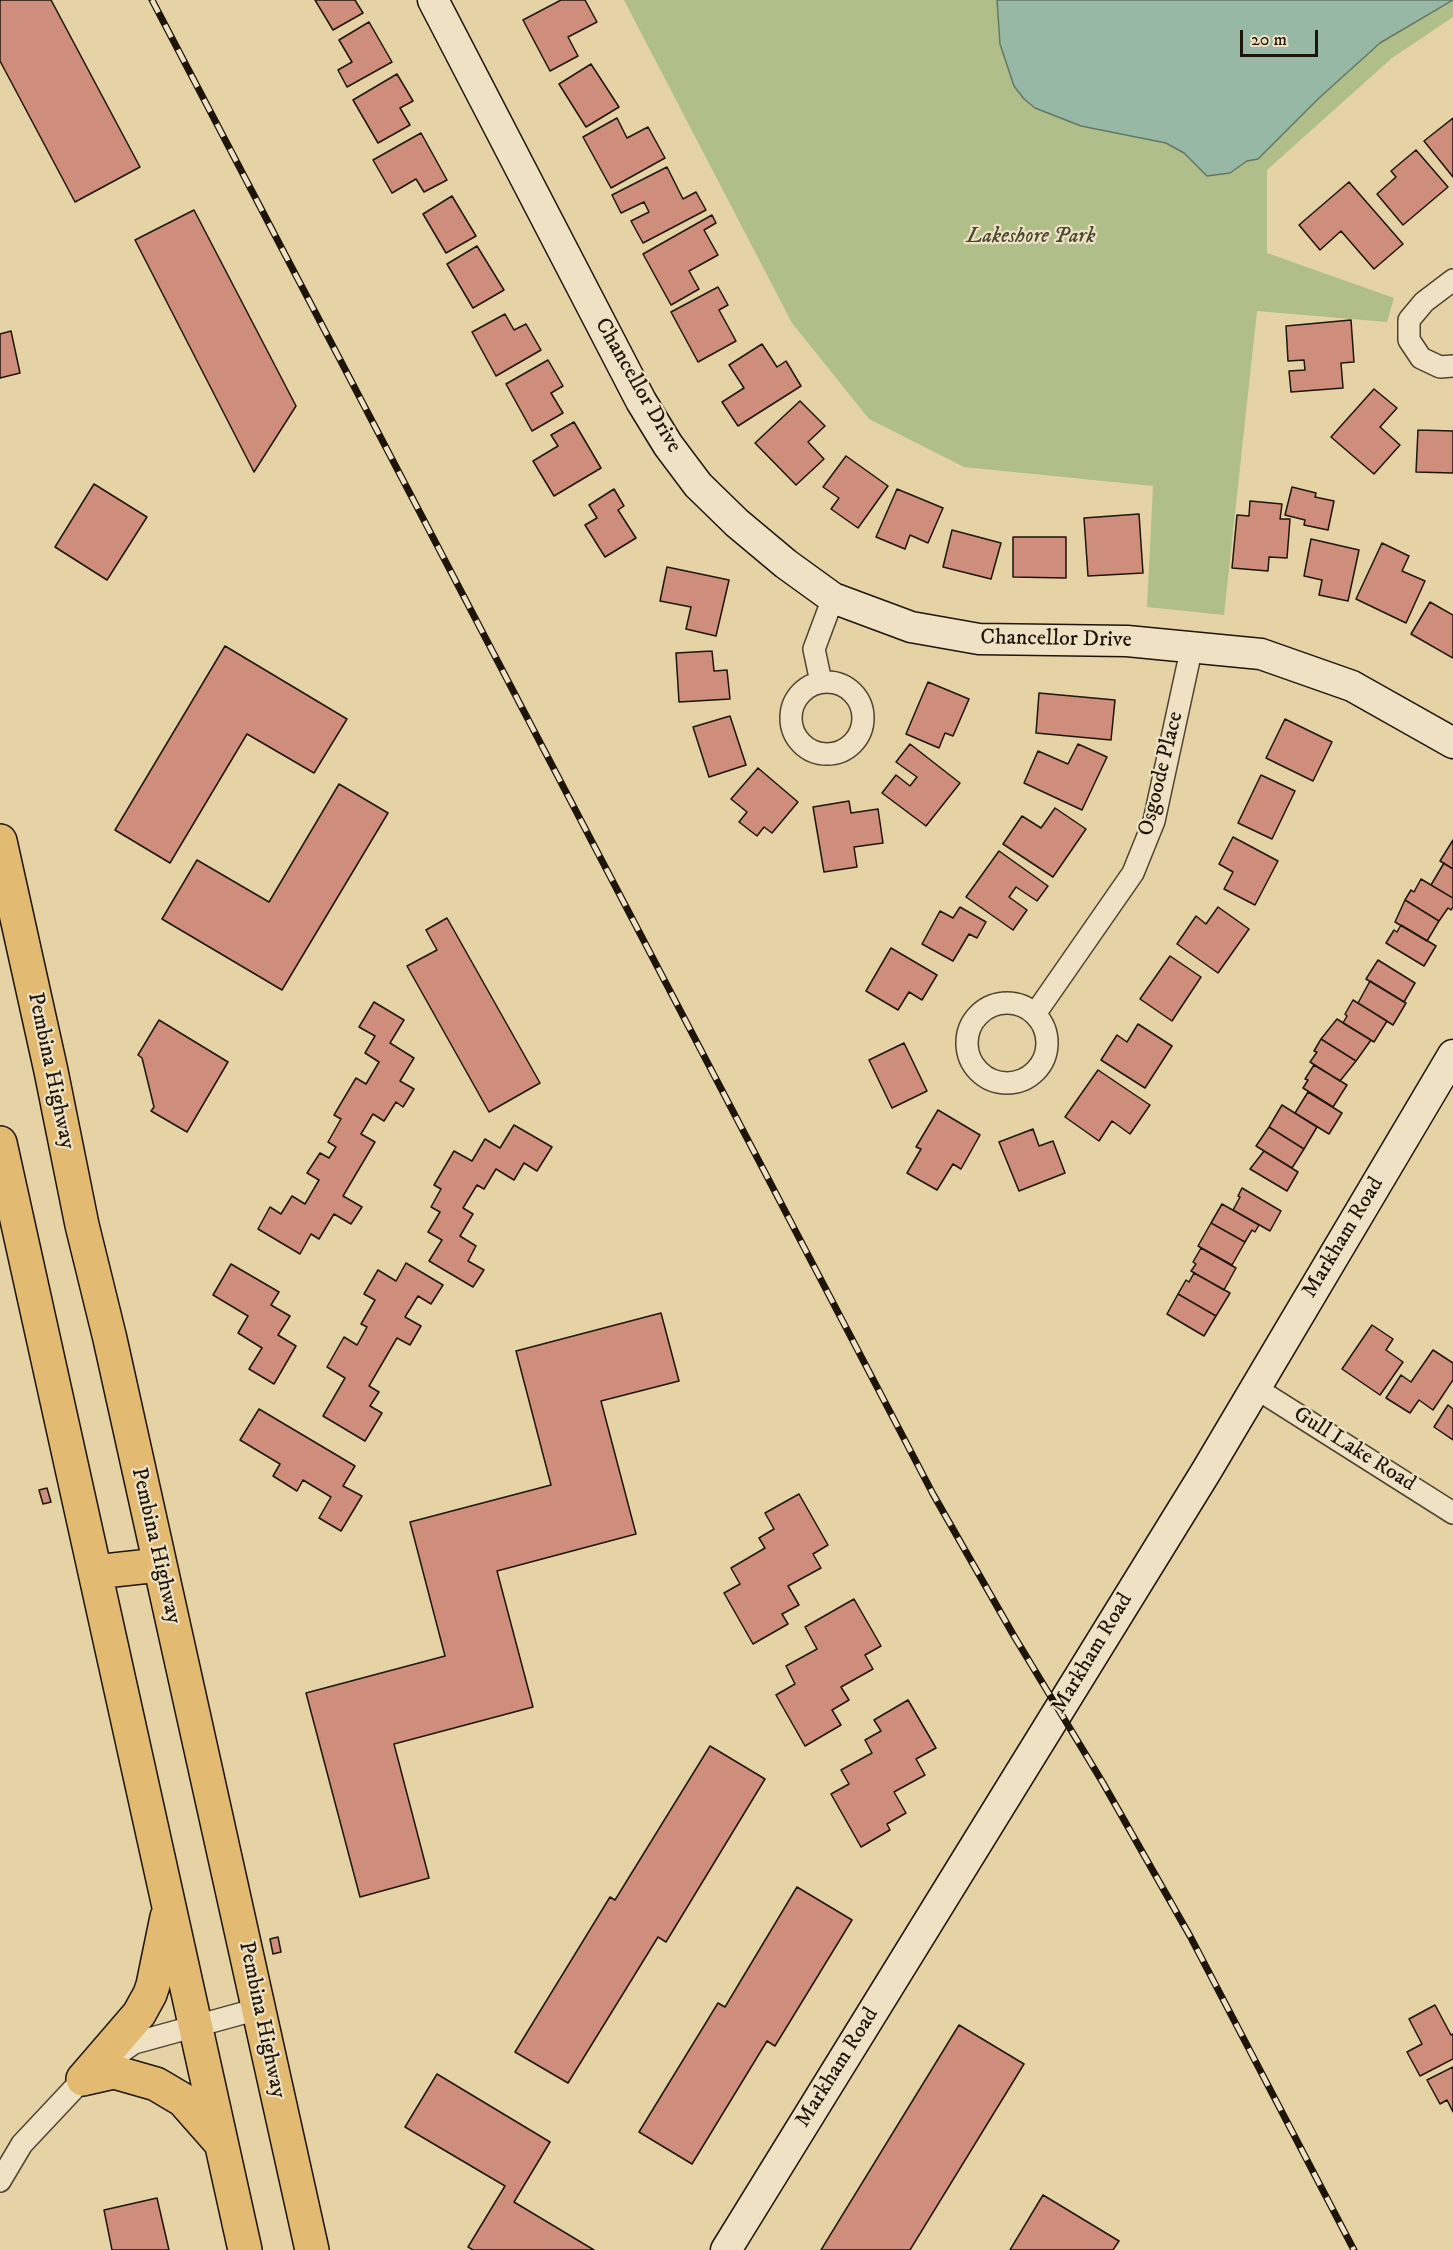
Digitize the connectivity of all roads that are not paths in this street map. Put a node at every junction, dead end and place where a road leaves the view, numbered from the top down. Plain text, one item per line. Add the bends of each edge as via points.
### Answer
1 (441, 3) edge
2 (1453, 280) edge
3 (1453, 366) edge
4 (833, 598) junction
5 (1192, 646) junction
6 (821, 682) dead end
7 (1453, 743) edge
8 (0, 841) edge
9 (1035, 1014) dead end
10 (1453, 1054) edge
11 (0, 1143) edge
12 (1254, 1387) junction
13 (1453, 1514) edge
14 (159, 1565) junction
15 (95, 1572) junction
16 (169, 1904) junction
17 (258, 2009) junction
18 (196, 2025) junction
19 (83, 2079) junction
20 (222, 2144) junction
21 (0, 2181) edge
22 (245, 2250) edge
23 (312, 2250) edge
24 (726, 2250) edge

1 - 4 street, Chancellor Drive via 641,401 668,445 698,485 737,523
2 - 3 street via 1408,320 1409,340 1421,358 1440,366
4 - 5 street, Chancellor Drive via 911,627 979,639
4 - 6 street via 814,649
5 - 7 street, Chancellor Drive via 1261,654 1352,686
5 - 9 street, Osgoode Place via 1154,821 1132,873
8 - 14 main road, Pembina Highway
10 - 12 street, Markham Road
11 - 15 main road
12 - 13 street, Gull Lake Road
12 - 24 street, Markham Road via 1207,1470
14 - 15 main road
14 - 17 main road, Pembina Highway
15 - 16 main road
16 - 18 main road
16 - 19 main road via 150,1994 139,2014
17 - 18 street
17 - 23 main road, Pembina Highway
18 - 19 street via 134,2043
18 - 20 main road
19 - 20 main road via 114,2072 156,2084 183,2100
19 - 21 street via 22,2144
20 - 22 main road

